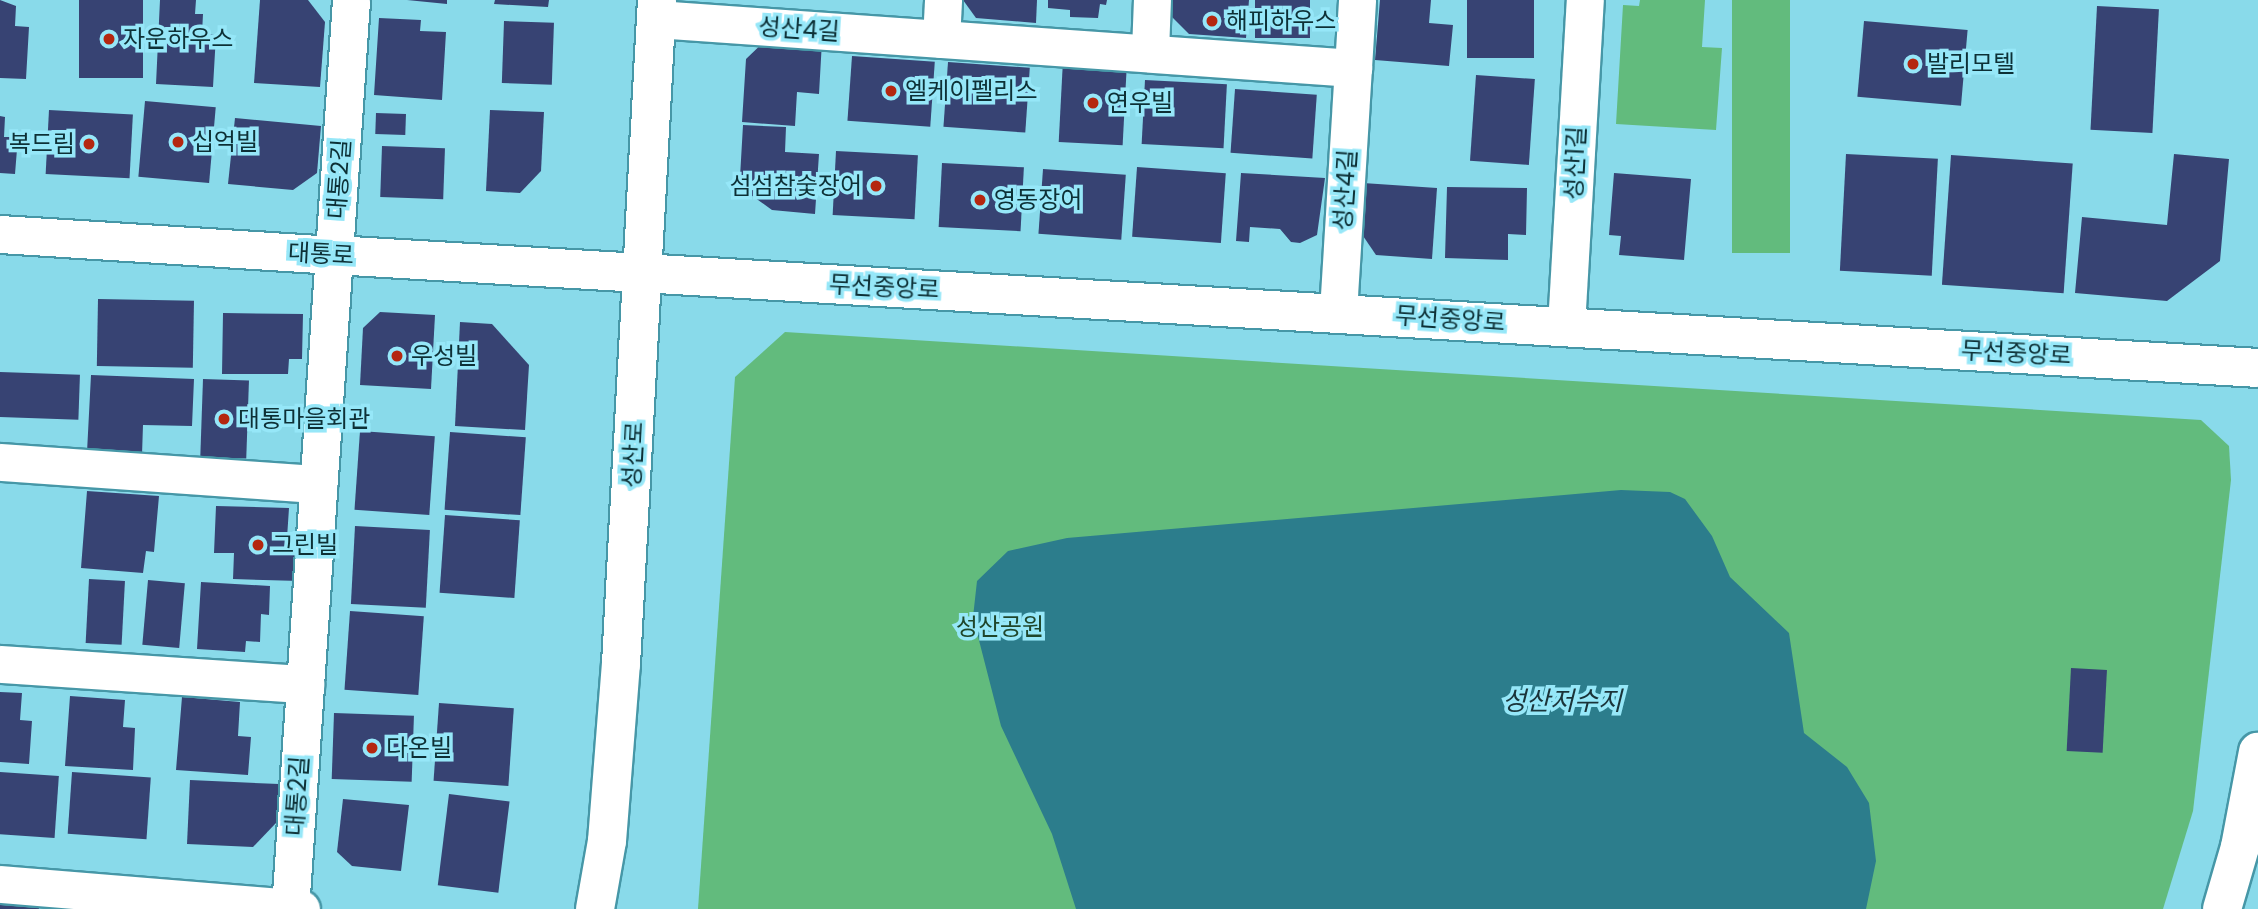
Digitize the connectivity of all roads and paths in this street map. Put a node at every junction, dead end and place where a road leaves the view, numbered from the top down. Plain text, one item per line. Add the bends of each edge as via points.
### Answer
1 (351, 0) edge
2 (943, 0) edge
3 (1153, 0) edge
4 (1357, 0) edge
5 (1585, 0) edge
6 (657, 9) edge
7 (941, 39) junction
8 (1150, 51) junction
9 (1353, 68) junction
10 (0, 234) edge
11 (334, 255) junction
12 (642, 273) junction
13 (1338, 312) junction
14 (1566, 326) junction
15 (2258, 368) edge
16 (0, 462) edge
17 (318, 484) junction
18 (0, 664) edge
19 (305, 684) junction
20 (2258, 752) edge
21 (0, 884) edge
22 (293, 909) edge
23 (595, 909) edge
24 (2222, 909) edge

1 - 11 street, 대통2길
2 - 7 street
3 - 8 street
4 - 9 street, 성산4길
5 - 14 street, 성산1길
6 - 7 street, 성산4길
6 - 12 street, 성산로
7 - 8 street, 성산4길
8 - 9 street, 성산4길
9 - 13 street, 성산4길
10 - 11 street, 대통로
11 - 12 street, 대통로
11 - 17 street, 대통2길
12 - 13 street, 무선중앙로
12 - 23 street, 성산로 via 621,664 607,841
13 - 14 street, 무선중앙로
14 - 15 street, 무선중앙로
16 - 17 street
17 - 19 street, 대통2길
18 - 19 street
19 - 22 street, 대통2길
20 - 24 street via 2241,847
21 - 22 street, 대통2길

